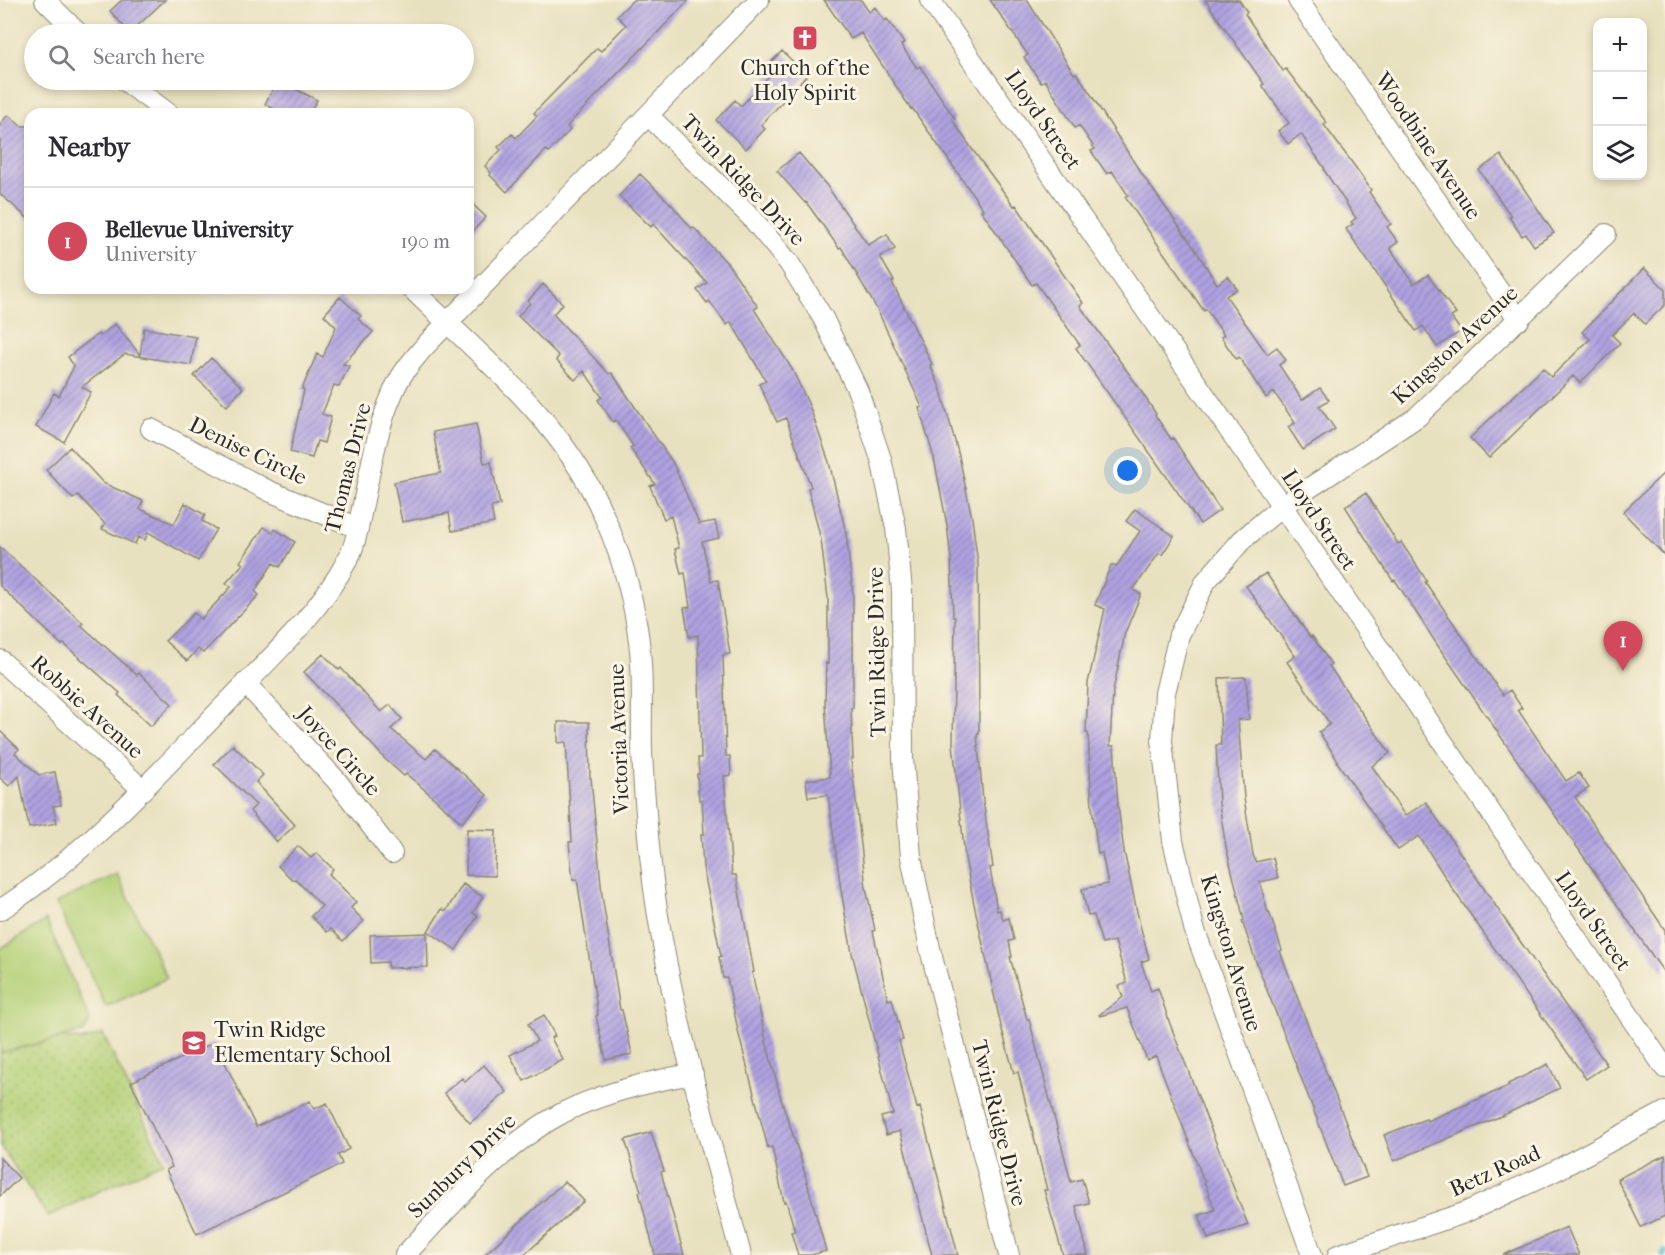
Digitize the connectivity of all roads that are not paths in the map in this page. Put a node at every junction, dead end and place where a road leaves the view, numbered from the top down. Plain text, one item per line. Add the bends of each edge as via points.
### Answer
1 (45, 0) edge
2 (759, 0) edge
3 (930, 0) edge
4 (1298, 0) edge
5 (69, 24) edge
6 (137, 90) edge
7 (161, 108) edge
8 (648, 115) junction
9 (1606, 234) dead end
10 (417, 294) edge
11 (1519, 320) junction
12 (447, 324) junction
13 (151, 429) dead end
14 (1282, 506) junction
15 (358, 528) junction
16 (0, 660) edge
17 (245, 683) junction
18 (142, 789) junction
19 (392, 853) dead end
20 (0, 910) edge
21 (1665, 1068) edge
22 (693, 1074) junction
23 (1665, 1112) edge
24 (405, 1255) edge
25 (741, 1255) edge
26 (1009, 1255) edge
27 (1312, 1255) edge
28 (1338, 1255) edge

1 - 5 street
2 - 8 street, Thomas Drive
3 - 14 street, Lloyd Street
4 - 11 street, Woodbine Avenue
6 - 7 street
8 - 12 street, Thomas Drive
8 - 26 street, Twin Ridge Drive via 751,217 789,263 823,318 858,391 881,459 896,528 902,591 903,759 911,857 931,953
9 - 11 street, Kingston Avenue
10 - 12 street, Victoria Avenue
11 - 14 street, Kingston Avenue via 1417,417
12 - 15 street, Thomas Drive via 408,366 392,393 381,423
12 - 22 street, Victoria Avenue via 526,398 569,452 598,503 620,558 638,635 654,890
13 - 15 street, Denise Circle via 260,486
14 - 21 street, Lloyd Street
14 - 27 street, Kingston Avenue via 1242,540 1201,590 1179,635 1165,693 1162,741 1173,841 1194,928
15 - 17 street, Thomas Drive via 351,554 324,597
16 - 18 street, Robbie Avenue
17 - 18 street, Thomas Drive
17 - 19 street, Joyce Circle via 336,780
18 - 20 street, Thomas Drive via 65,863
22 - 24 street, Sunbury Drive via 584,1102 550,1120 516,1144
22 - 25 street, Victoria Avenue
23 - 28 street, Betz Road via 1551,1173 1464,1213

